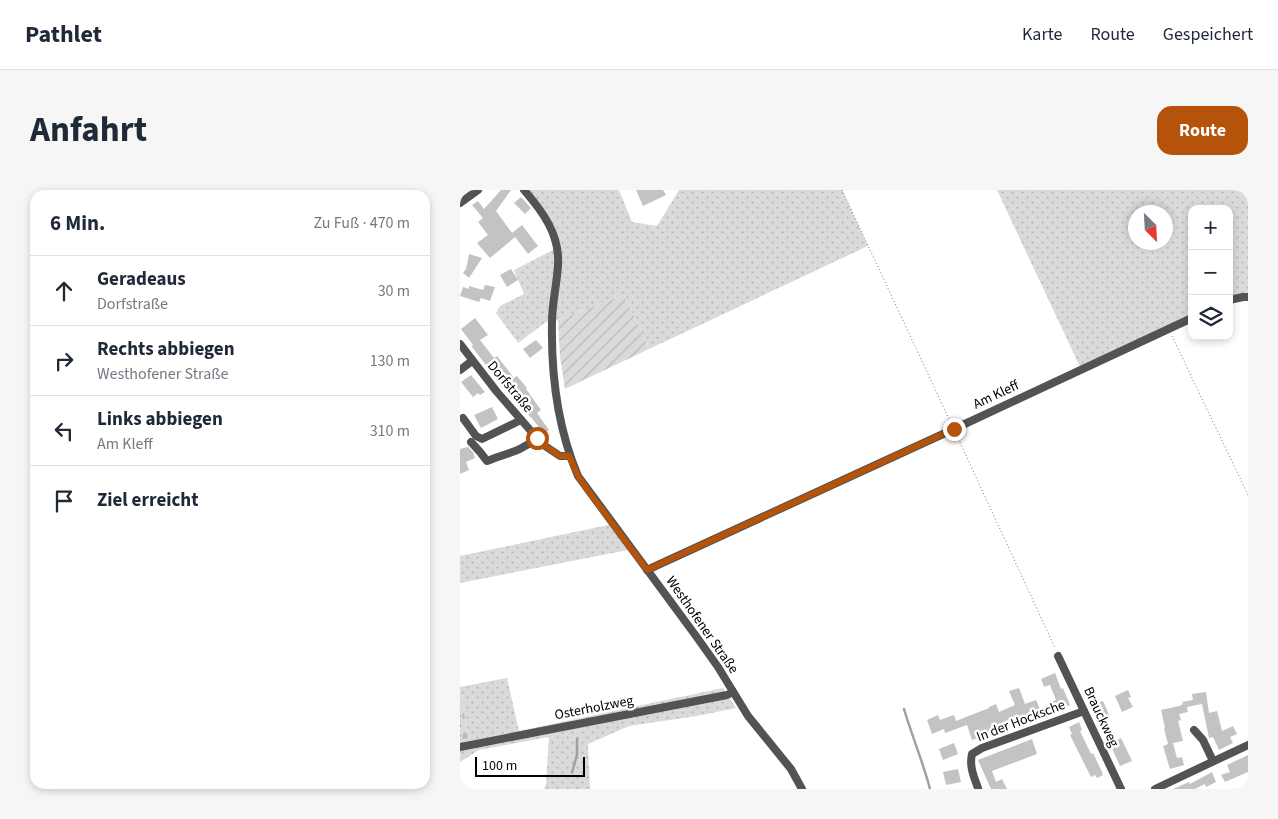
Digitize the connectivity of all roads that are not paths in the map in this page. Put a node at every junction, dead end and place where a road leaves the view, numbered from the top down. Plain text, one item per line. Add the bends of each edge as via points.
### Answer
1 (478, 190) edge
2 (524, 190) edge
3 (460, 203) edge
4 (1248, 297) edge
5 (1233, 299) edge
6 (1188, 320) edge
7 (460, 344) edge
8 (472, 361) junction
9 (460, 370) edge
10 (463, 418) dead end
11 (521, 420) junction
12 (537, 438) junction
13 (471, 442) dead end
14 (569, 456) junction
15 (647, 570) junction
16 (1058, 656) dead end
17 (733, 692) junction
18 (1084, 711) junction
19 (1194, 730) dead end
20 (1248, 745) edge
21 (460, 747) edge
22 (1213, 761) junction
23 (978, 788) edge
24 (802, 789) edge
25 (1121, 789) edge
26 (1155, 789) edge

1 - 3 street
2 - 14 street, Westhofener Straße via 546,218 558,248 552,320 553,361 558,406
4 - 5 street
6 - 15 street, Am Kleff
7 - 8 street, Dorfstraße
8 - 9 street
8 - 11 street, Dorfstraße
10 - 11 street via 482,439
11 - 12 street, Dorfstraße
12 - 13 street via 520,449 487,461
12 - 14 street, Dorfstraße via 560,456
14 - 15 street, Westhofener Straße via 578,476
15 - 17 street, Westhofener Straße
16 - 18 street, Brauckweg
17 - 21 street, Osterholzweg
17 - 24 street, Westhofener Straße via 791,769
18 - 23 street, In der Hocksche via 972,754
18 - 25 street, Brauckweg
19 - 22 street
20 - 22 street
22 - 26 street

